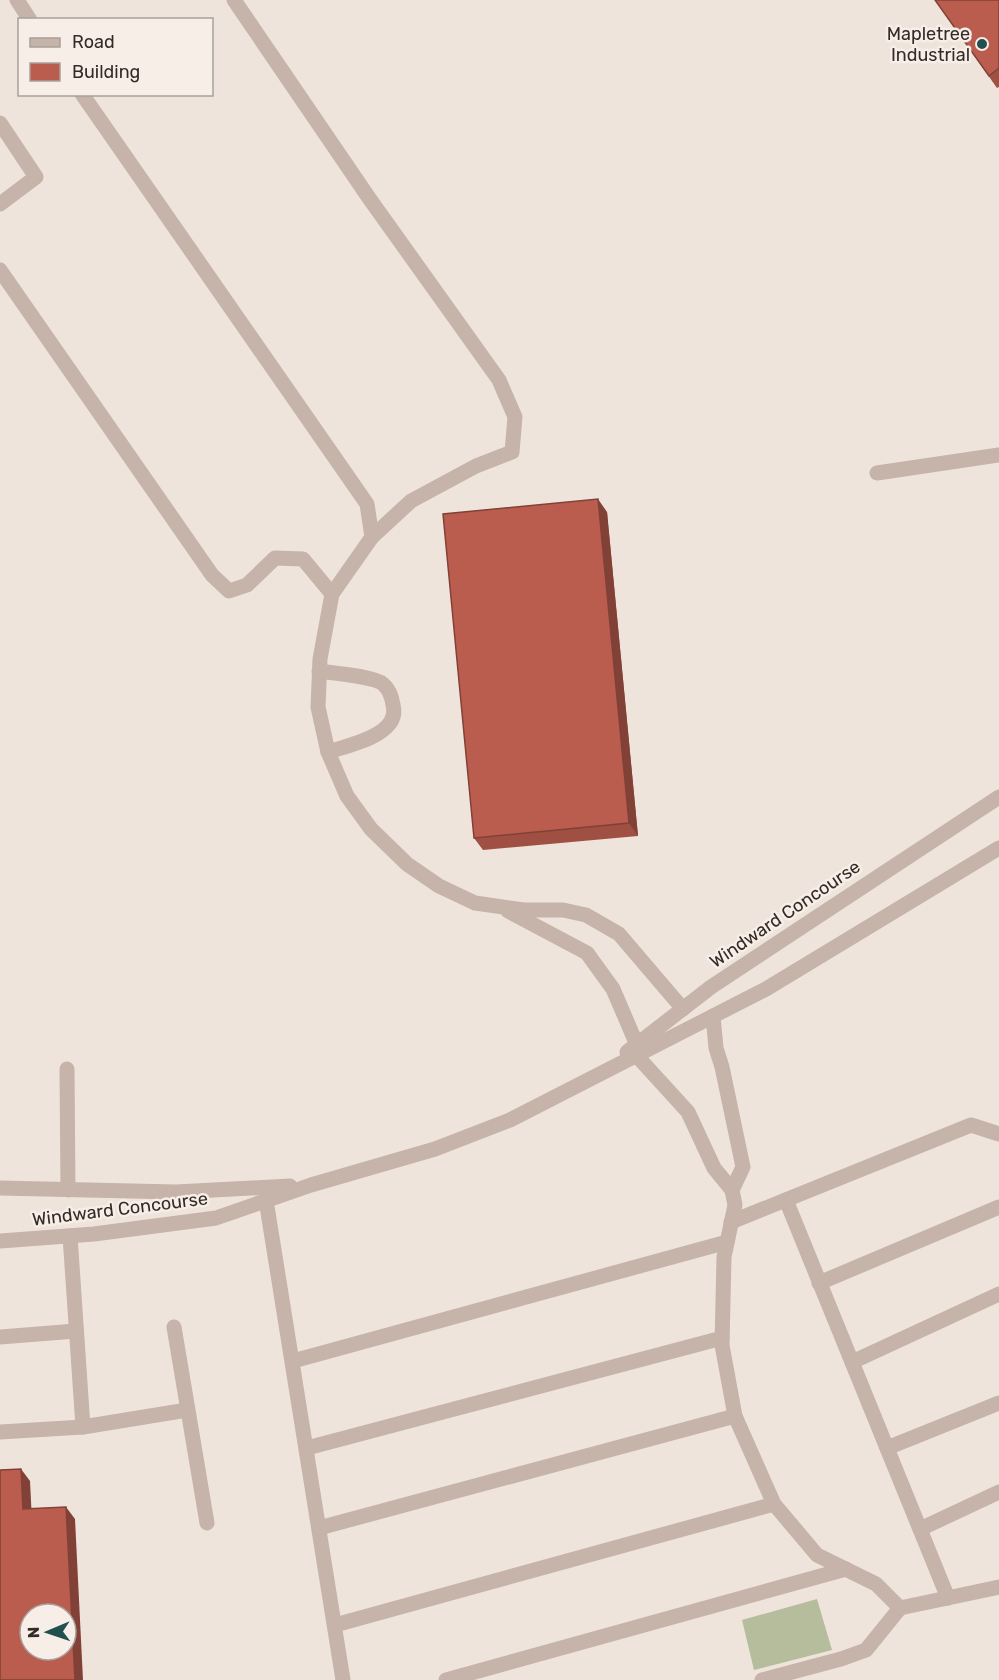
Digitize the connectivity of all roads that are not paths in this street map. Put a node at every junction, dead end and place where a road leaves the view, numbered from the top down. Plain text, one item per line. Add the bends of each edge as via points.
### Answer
1 (17, 0) edge
2 (234, 0) edge
3 (29, 18) edge
4 (83, 96) edge
5 (0, 123) edge
6 (0, 204) edge
7 (0, 270) edge
8 (999, 455) edge
9 (878, 473) dead end
10 (372, 537) junction
11 (332, 594) junction
12 (319, 671) junction
13 (328, 752) junction
14 (999, 797) edge
15 (999, 848) edge
16 (500, 907) junction
17 (683, 1009) junction
18 (713, 1016) junction
19 (636, 1050) junction
20 (67, 1069) dead end
21 (999, 1134) edge
22 (311, 1185) junction
23 (0, 1188) edge
24 (68, 1190) junction
25 (732, 1190) junction
26 (266, 1200) junction
27 (786, 1200) junction
28 (999, 1207) edge
29 (731, 1222) junction
30 (70, 1236) junction
31 (0, 1241) edge
32 (727, 1242) junction
33 (819, 1282) junction
34 (999, 1294) edge
35 (174, 1327) dead end
36 (76, 1331) junction
37 (0, 1337) edge
38 (722, 1338) junction
39 (293, 1361) junction
40 (852, 1362) junction
41 (999, 1403) edge
42 (187, 1410) junction
43 (735, 1416) junction
44 (83, 1427) junction
45 (0, 1432) edge
46 (307, 1448) junction
47 (887, 1448) junction
48 (999, 1492) edge
49 (774, 1504) junction
50 (207, 1523) dead end
51 (320, 1528) junction
52 (920, 1529) junction
53 (846, 1569) junction
54 (999, 1587) edge
55 (948, 1598) junction
56 (900, 1608) junction
57 (334, 1625) junction
58 (343, 1680) edge
59 (446, 1680) edge
60 (762, 1680) edge

1 - 3 street
2 - 10 street via 499,380 515,417 512,452 476,466 411,501
4 - 10 street via 367,504
5 - 6 street via 36,177
7 - 11 street via 212,575 229,591 247,585 275,558 303,559
8 - 9 street
10 - 11 street
11 - 12 street
12 - 13 street via 318,707
12 - 13 street via 382,683 395,711 389,726 374,737
13 - 16 street via 347,796 370,829 407,864 457,895
14 - 17 street, Windward Concourse
15 - 18 street, Windward Concourse via 766,989
16 - 17 street via 586,915 619,934
16 - 19 street via 587,953 613,989
17 - 19 street, Windward Concourse
18 - 19 street, Windward Concourse
18 - 25 street via 716,1048 742,1167
19 - 22 street, Windward Concourse via 599,1074 499,1124 435,1149
19 - 25 street via 688,1112 714,1168
20 - 24 street
21 - 27 street via 971,1125
22 - 24 street, Windward Concourse via 176,1192
22 - 26 street, Windward Concourse
23 - 24 street, Windward Concourse
25 - 29 street via 735,1205
26 - 30 street, Windward Concourse via 216,1218
26 - 39 street
27 - 29 street
27 - 33 street
28 - 33 street
29 - 32 street
30 - 31 street, Windward Concourse
30 - 36 street
32 - 38 street
32 - 39 street
33 - 40 street
34 - 40 street
35 - 42 street
36 - 37 street
36 - 44 street
38 - 43 street
38 - 46 street
39 - 46 street
40 - 47 street
41 - 47 street
42 - 44 street
42 - 50 street
43 - 49 street
43 - 51 street
44 - 45 street
46 - 51 street
47 - 52 street
48 - 52 street
49 - 53 street via 818,1555
49 - 57 street
51 - 57 street
52 - 55 street
53 - 56 street via 876,1584
53 - 59 street
54 - 55 street
55 - 56 street
56 - 60 street via 866,1650
57 - 58 street

